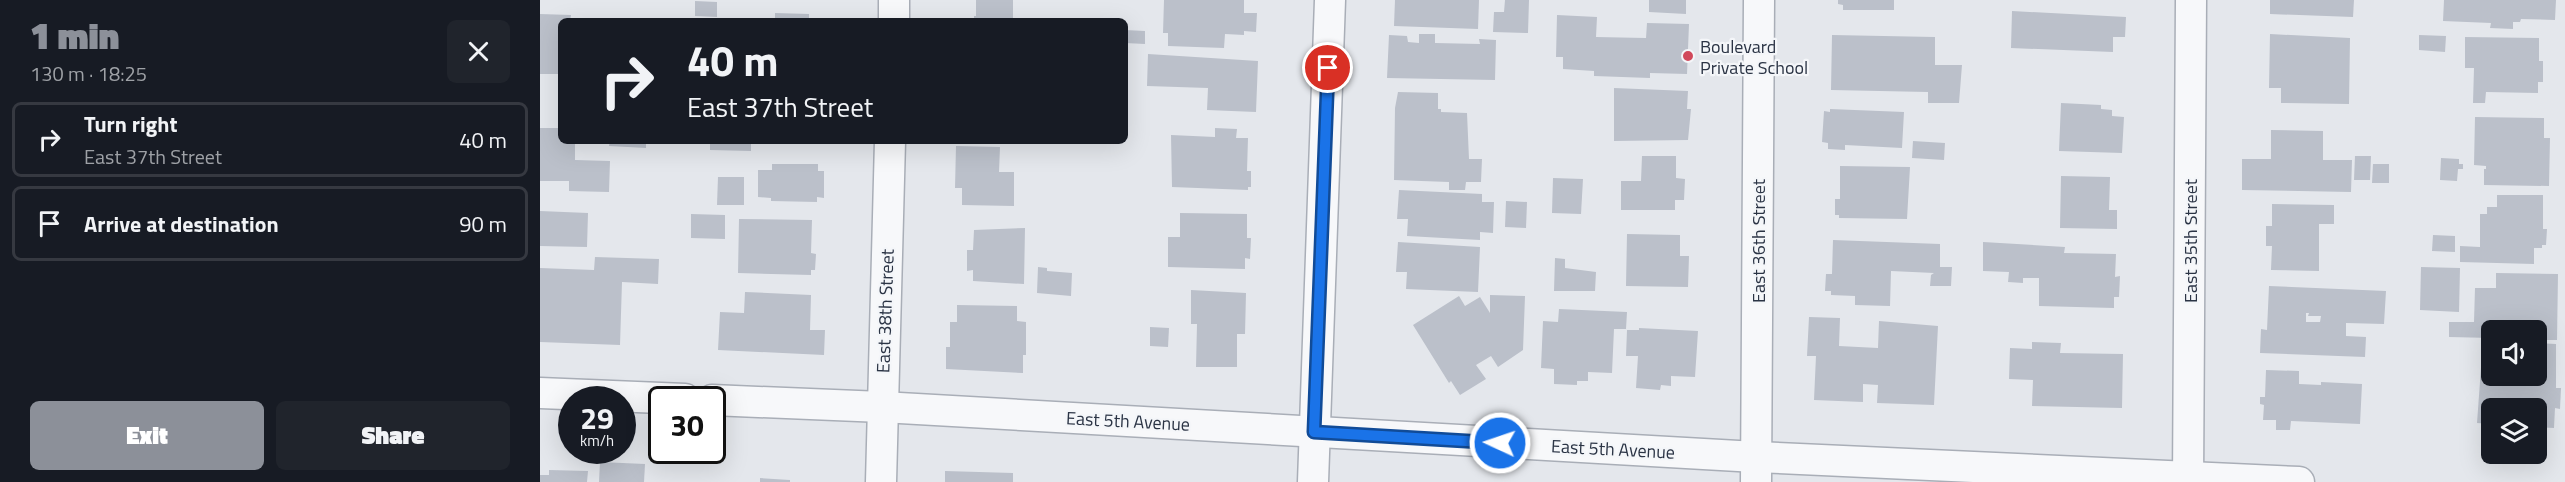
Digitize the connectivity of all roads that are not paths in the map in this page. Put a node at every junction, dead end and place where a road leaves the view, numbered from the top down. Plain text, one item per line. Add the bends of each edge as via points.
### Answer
1 (894, 0) edge
2 (1330, 0) edge
3 (1760, 0) edge
4 (2191, 0) edge
5 (894, 18) edge
6 (890, 144) edge
7 (540, 393) edge
8 (648, 397) edge
9 (726, 401) edge
10 (882, 407) junction
11 (1314, 432) junction
12 (1756, 470) edge
13 (2188, 479) edge
14 (881, 482) edge
15 (1313, 482) edge
16 (2299, 482) edge

1 - 5 street
2 - 11 street
3 - 12 street, East 36th Street
4 - 13 street, East 35th Street
6 - 10 street, East 38th Street
7 - 8 street
9 - 10 street, East 5th Avenue
10 - 11 street, East 5th Avenue
10 - 14 street, East 38th Street
11 - 12 street, East 5th Avenue
11 - 15 street
12 - 13 street, East 5th Avenue
13 - 16 street, East 5th Avenue

